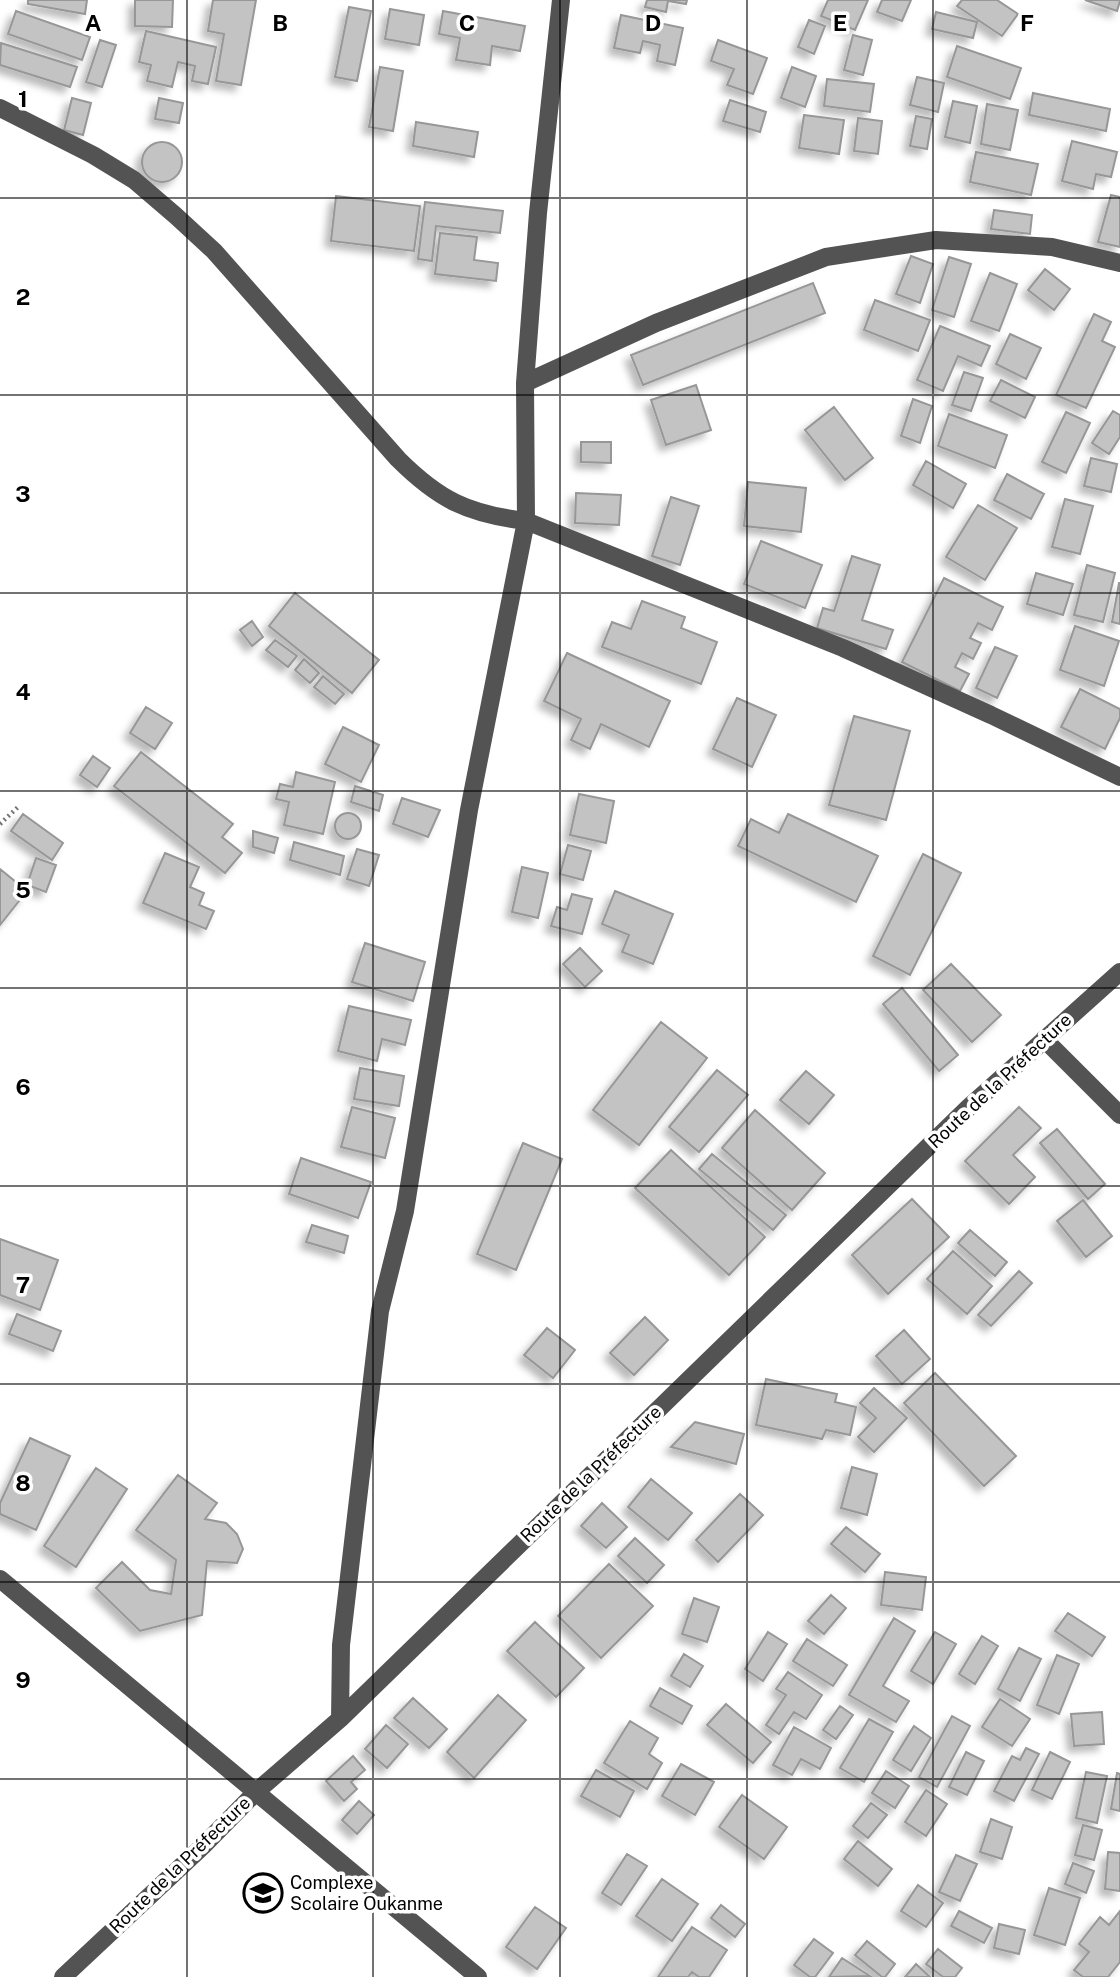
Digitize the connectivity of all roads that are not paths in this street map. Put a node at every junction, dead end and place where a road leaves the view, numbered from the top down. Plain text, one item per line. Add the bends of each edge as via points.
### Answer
1 (561, 0) edge
2 (0, 108) edge
3 (1120, 263) edge
4 (525, 383) junction
5 (526, 521) junction
6 (1120, 778) edge
7 (1120, 972) edge
8 (1044, 1039) junction
9 (1120, 1115) edge
10 (0, 1579) edge
11 (340, 1719) junction
12 (257, 1791) junction
13 (63, 1977) edge
14 (478, 1977) edge

1 - 4 street
2 - 5 street via 134,180 176,216 214,251 423,485 455,504
3 - 4 street via 1052,247 936,240 826,257 656,323
4 - 5 street
5 - 6 street via 843,648
5 - 11 street via 469,810 405,1211 380,1311 341,1645
7 - 8 street, Route de la Préfecture
8 - 9 street
8 - 11 street, Route de la Préfecture
10 - 12 street
11 - 12 street, Route de la Préfecture
12 - 13 street, Route de la Préfecture
12 - 14 street

